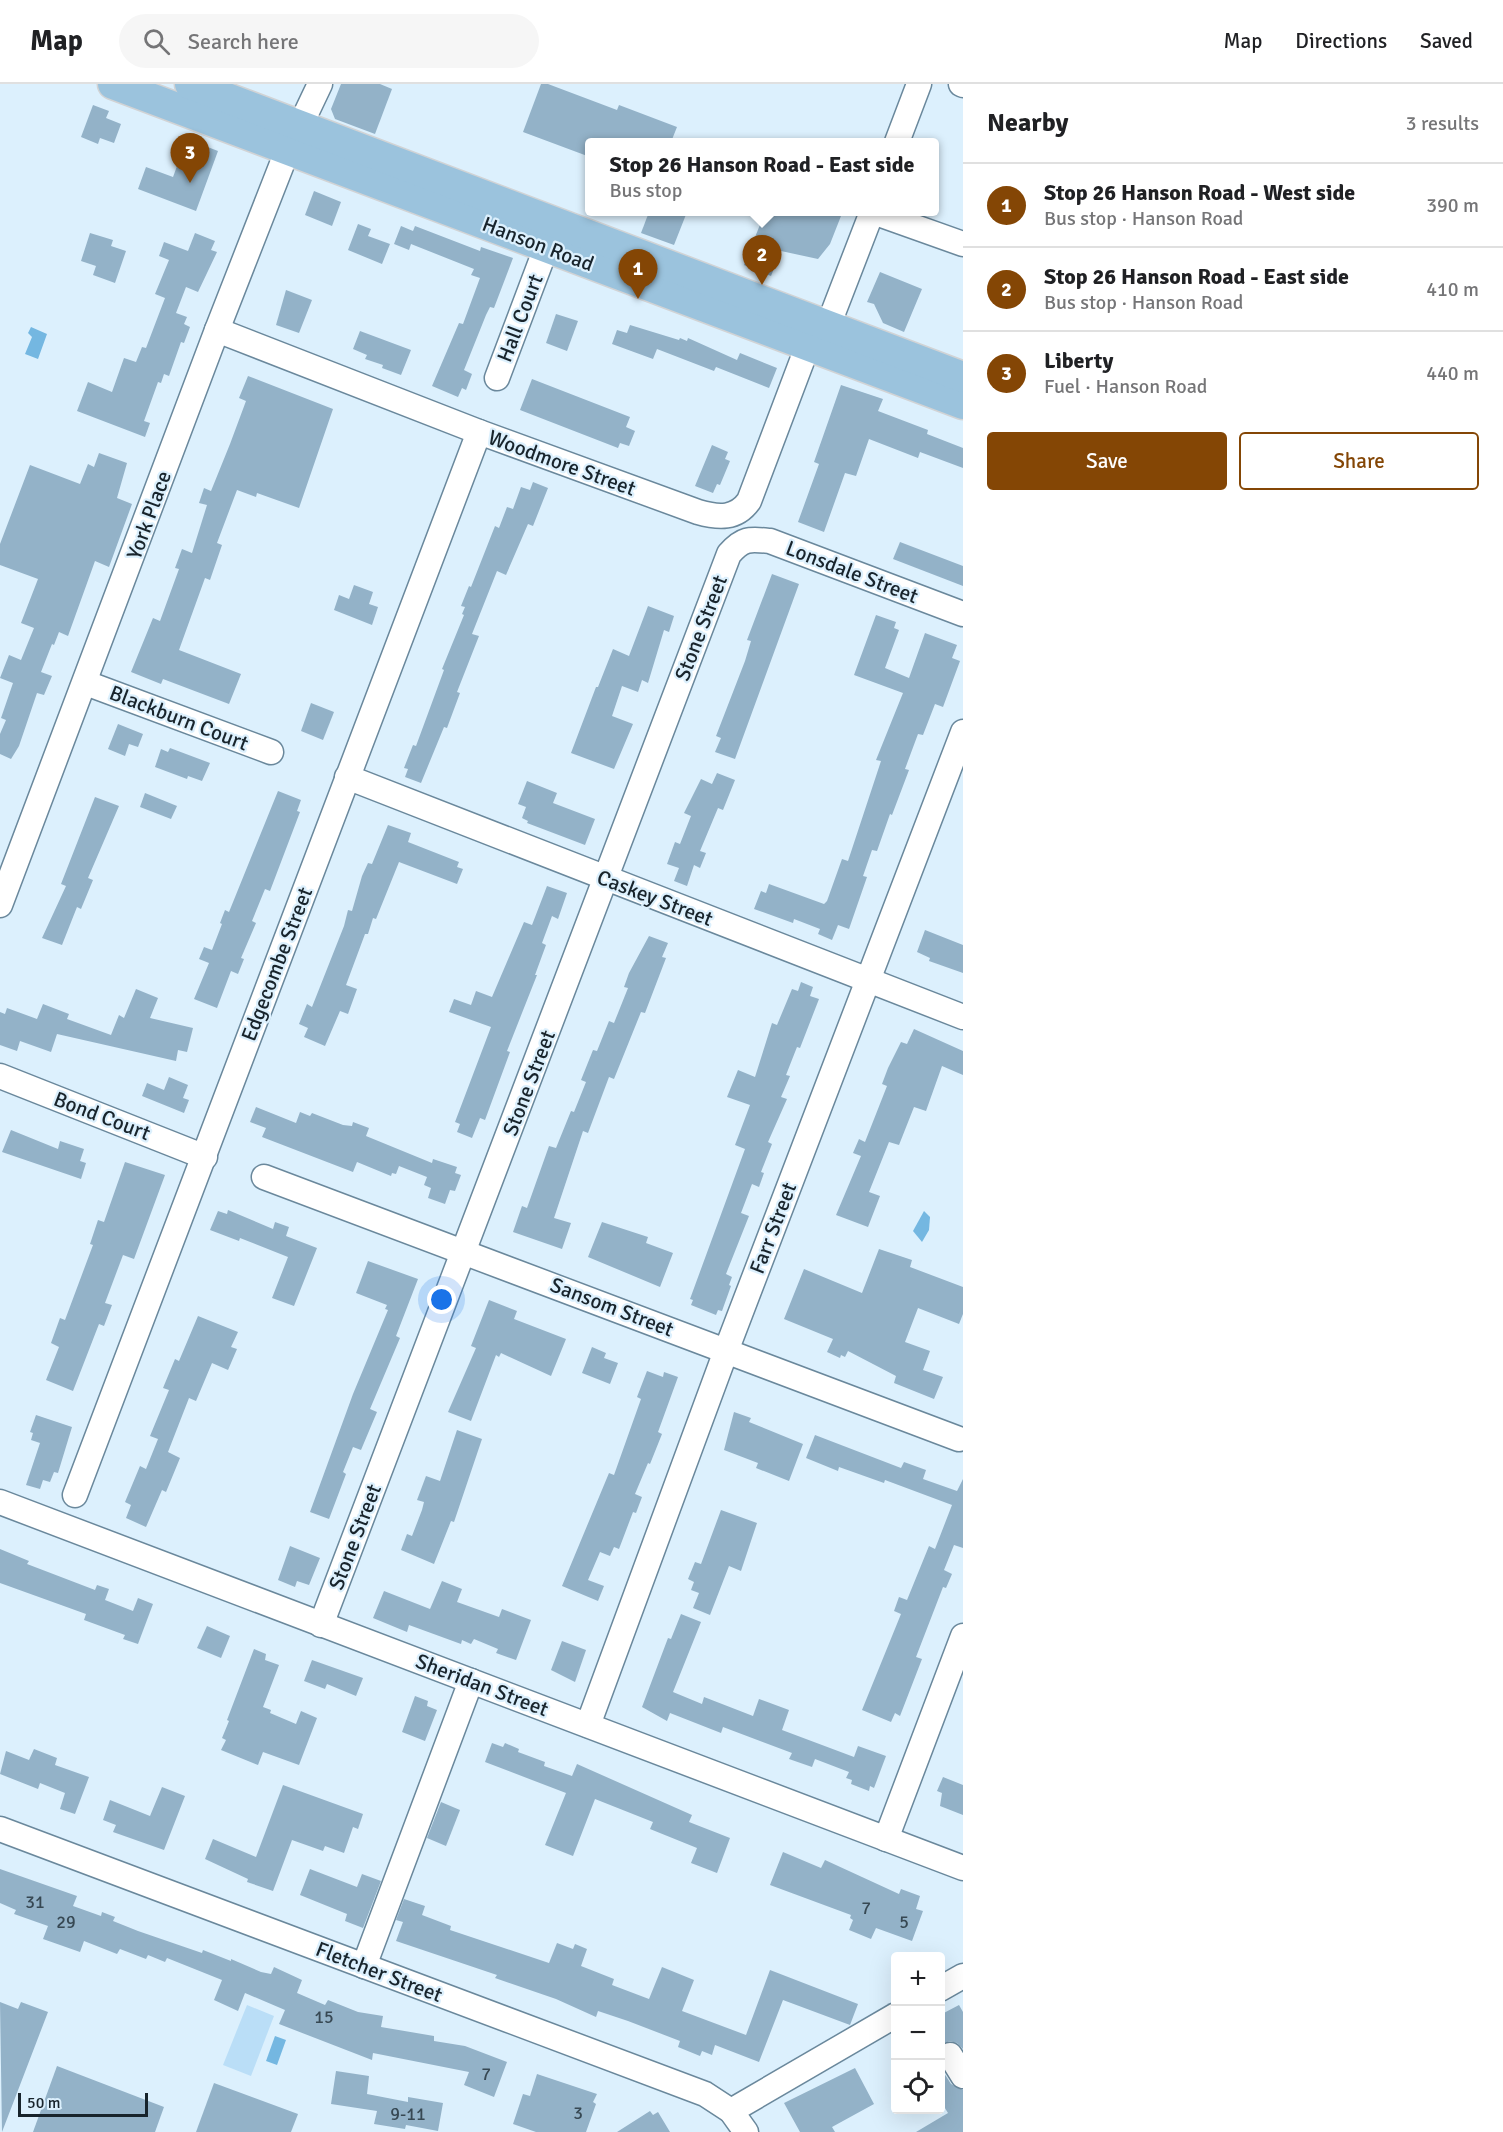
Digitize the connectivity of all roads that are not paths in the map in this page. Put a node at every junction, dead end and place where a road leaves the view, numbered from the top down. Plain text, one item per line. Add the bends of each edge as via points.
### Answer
1 (113, 84) edge
2 (190, 84) edge
3 (320, 84) edge
4 (919, 84) edge
5 (296, 138) junction
6 (899, 138) edge
7 (870, 216) edge
8 (883, 216) edge
9 (551, 235) junction
10 (963, 244) edge
11 (217, 330) junction
12 (818, 336) junction
13 (963, 377) edge
14 (497, 378) dead end
15 (963, 404) edge
16 (479, 432) junction
17 (739, 543) joint
18 (963, 614) edge
19 (86, 683) junction
20 (963, 732) edge
21 (271, 752) dead end
22 (347, 777) junction
23 (606, 879) junction
24 (0, 905) edge
25 (868, 981) junction
26 (963, 1017) edge
27 (0, 1076) edge
28 (205, 1157) junction
29 (264, 1177) dead end
30 (465, 1251) junction
31 (726, 1351) junction
32 (959, 1439) dead end
33 (75, 1495) dead end
34 (0, 1502) edge
35 (321, 1625) junction
36 (963, 1636) edge
37 (471, 1681) junction
38 (588, 1725) junction
39 (0, 1829) edge
40 (886, 1839) junction
41 (963, 1868) edge
42 (364, 1966) junction
43 (963, 1976) edge
44 (945, 1986) edge
45 (891, 2018) edge
46 (950, 2055) dead end
47 (963, 2076) edge
48 (731, 2111) junction
49 (746, 2132) edge

1 - 5 main road, Hanson Road
2 - 5 main road, Hanson Road
3 - 5 street, York Place
4 - 6 street
5 - 9 main road, Hanson Road
5 - 11 street, York Place
7 - 12 street, Woodmore Street
8 - 10 street
9 - 12 main road, Hanson Road
9 - 14 street, Hall Court
11 - 16 street, Woodmore Street
11 - 19 street, York Place
12 - 13 main road, Hanson Road
12 - 15 main road, Hanson Road
12 - 16 street, Woodmore Street via 749,501 733,515 698,512
16 - 22 street, Edgecombe Street
17 - 18 street, Lonsdale Street via 753,539 770,541
17 - 23 street, Stone Street via 729,554
19 - 21 street, Blackburn Court
19 - 24 street, York Place
20 - 25 street, Farr Street
22 - 23 street, Caskey Street
22 - 28 street, Edgecombe Street
23 - 25 street, Caskey Street
23 - 30 street, Stone Street
25 - 26 street, Caskey Street
25 - 31 street, Farr Street
27 - 28 street, Bond Court
28 - 33 street, Edgecombe Street
29 - 30 street, Sansom Street
30 - 31 street, Sansom Street
30 - 35 street, Stone Street
31 - 32 street, Sansom Street
31 - 38 street, Farr Street
34 - 35 street, Sheridan Street
35 - 37 street, Sheridan Street
36 - 40 street
37 - 38 street, Sheridan Street
37 - 42 street
38 - 40 street, Sheridan Street
39 - 42 street, Fletcher Street
40 - 41 street, Sheridan Street
42 - 48 street, Fletcher Street via 705,2094
43 - 44 street
45 - 48 street
46 - 47 street
48 - 49 street, Fletcher Street

